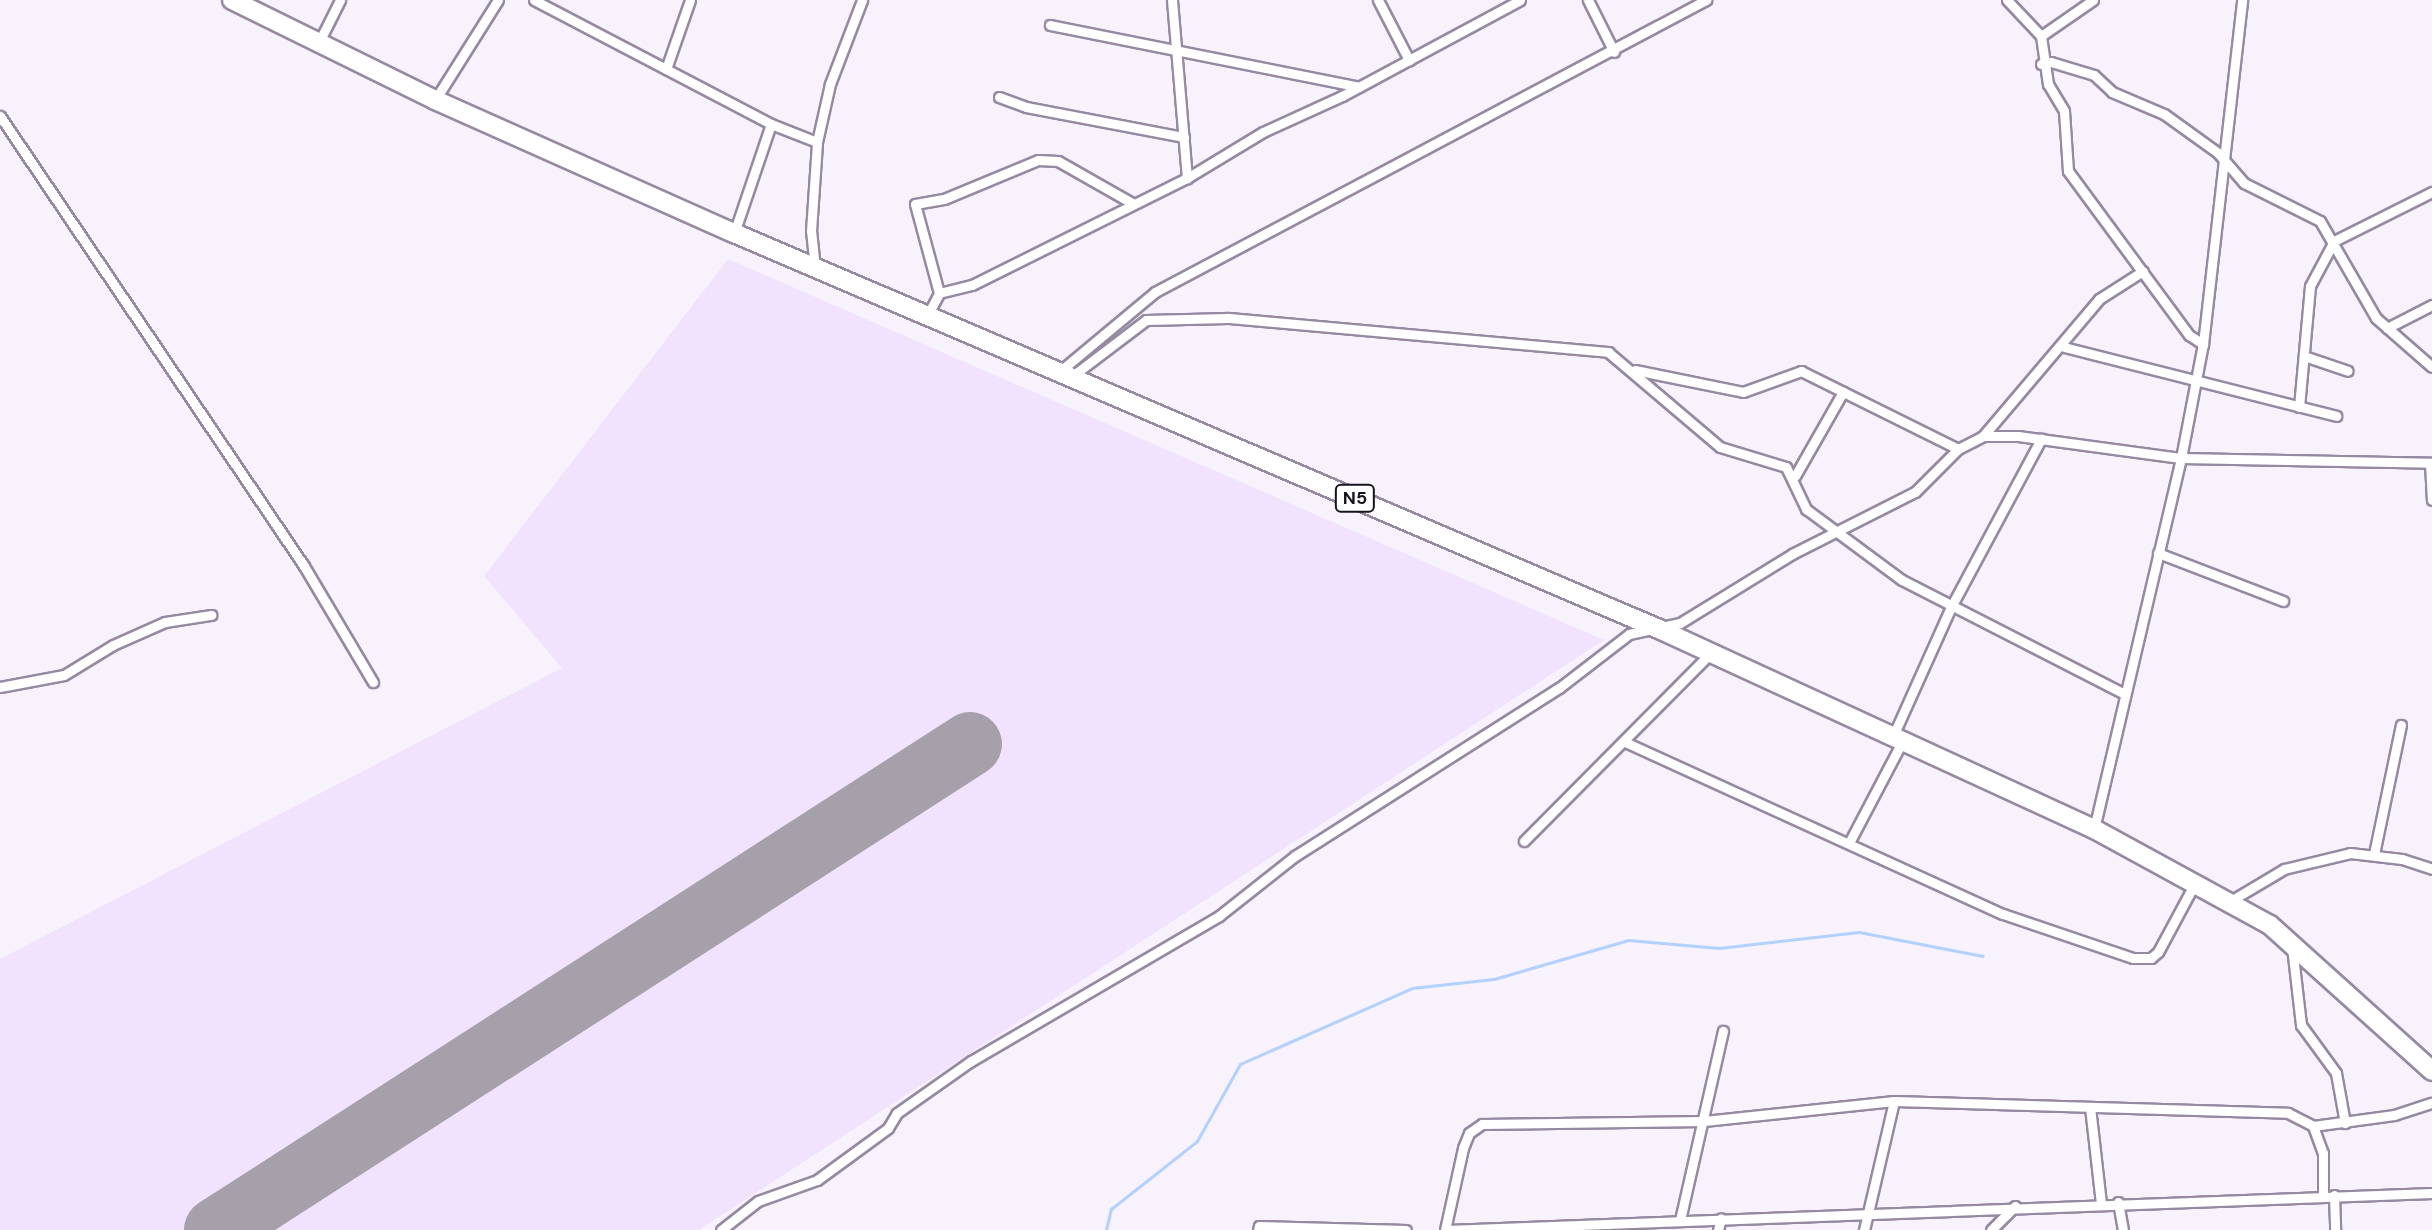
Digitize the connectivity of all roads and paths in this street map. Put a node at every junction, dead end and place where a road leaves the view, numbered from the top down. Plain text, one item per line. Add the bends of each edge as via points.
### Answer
1 (232, 0) edge
2 (340, 0) edge
3 (498, 0) edge
4 (534, 0) edge
5 (690, 0) edge
6 (862, 0) edge
7 (1172, 0) edge
8 (1378, 0) edge
9 (1520, 0) edge
10 (1588, 0) edge
11 (1706, 0) edge
12 (2007, 0) edge
13 (2093, 0) edge
14 (2242, 0) edge
15 (1050, 25) dead end
16 (2041, 36) junction
17 (319, 42) junction
18 (1177, 51) junction
19 (1614, 52) junction
20 (1409, 60) junction
21 (2041, 64) junction
22 (666, 69) junction
23 (1359, 87) junction
24 (999, 97) dead end
25 (435, 100) junction
26 (0, 116) edge
27 (771, 124) junction
28 (1184, 137) junction
29 (817, 142) junction
30 (2225, 164) junction
31 (1187, 178) junction
32 (2432, 192) edge
33 (1132, 203) junction
34 (734, 233) junction
35 (2334, 241) junction
36 (815, 268) junction
37 (2143, 271) junction
38 (939, 293) junction
39 (2432, 305) edge
40 (927, 316) junction
41 (2387, 328) junction
42 (2203, 344) junction
43 (2064, 347) junction
44 (2304, 356) junction
45 (2432, 367) edge
46 (1635, 370) junction
47 (2348, 371) dead end
48 (1065, 375) junction
49 (2196, 380) junction
50 (1843, 392) junction
51 (2299, 407) junction
52 (2336, 416) dead end
53 (1983, 436) junction
54 (2041, 439) junction
55 (1958, 449) junction
56 (2181, 458) junction
57 (2431, 463) edge
58 (1795, 476) junction
59 (2432, 500) edge
60 (1839, 535) junction
61 (2158, 553) junction
62 (2283, 601) dead end
63 (1951, 607) junction
64 (211, 615) dead end
65 (1659, 629) junction
66 (1711, 653) junction
67 (373, 682) dead end
68 (0, 687) edge
69 (2123, 693) junction
70 (2401, 725) dead end
71 (1898, 738) junction
72 (1625, 742) junction
73 (2094, 829) junction
74 (1524, 841) dead end
75 (1850, 841) junction
76 (2374, 854) junction
77 (2432, 869) edge
78 (2196, 881) junction
79 (2232, 900) junction
80 (2292, 942) junction
81 (1723, 1031) dead end
82 (2432, 1071) edge
83 (1894, 1101) junction
84 (2432, 1103) edge
85 (2090, 1107) junction
86 (1704, 1121) junction
87 (2345, 1123) junction
88 (2313, 1126) junction
89 (2432, 1193) edge
90 (2323, 1195) junction
91 (2334, 1195) junction
92 (2118, 1202) junction
93 (2101, 1203) junction
94 (2015, 1206) junction
95 (1868, 1212) junction
96 (1721, 1218) junction
97 (1680, 1220) junction
98 (721, 1230) edge
99 (1258, 1230) edge
100 (1406, 1230) edge
101 (1445, 1230) edge
102 (1718, 1230) edge
103 (1864, 1230) edge
104 (1991, 1230) edge
105 (2123, 1230) edge
106 (2335, 1230) edge

1 - 17 highway, N5
2 - 17 street
3 - 25 street
4 - 22 street
5 - 22 street
6 - 29 street via 830,84
7 - 18 street
8 - 20 street
9 - 20 street
10 - 19 street
11 - 19 street
12 - 16 street
13 - 16 street
14 - 30 street
15 - 18 street
16 - 21 street
17 - 25 highway, N5
18 - 23 street
18 - 28 street
19 - 48 street via 1479,116 1155,292
20 - 23 street
21 - 30 street via 2094,75 2112,92 2164,114 2218,153
21 - 37 street via 2064,111 2068,171
22 - 27 street
23 - 31 street via 1263,132
24 - 28 street via 1026,107
25 - 34 highway, N5
26 - 67 street via 304,566
27 - 29 street
27 - 34 street
28 - 31 street
29 - 36 street via 811,231
30 - 35 street via 2244,183 2320,221
30 - 42 street
31 - 33 street
32 - 35 street
33 - 38 street via 972,285
33 - 38 street via 1058,161 1038,160 944,199 915,204
34 - 36 highway, N5
35 - 41 street via 2376,318
35 - 44 street via 2310,286
36 - 40 highway, N5
37 - 42 street via 2189,335
37 - 43 street via 2099,299
38 - 40 street
39 - 41 street
40 - 48 highway, N5
41 - 45 street
42 - 49 street
43 - 49 street
43 - 53 street
44 - 47 street
44 - 51 street
46 - 48 street via 1608,352 1228,318 1146,320
46 - 50 street via 1743,392 1801,371
46 - 58 street via 1720,447 1753,460 1777,461
48 - 65 highway, N5
49 - 51 street
49 - 56 street
50 - 55 street
50 - 58 street
51 - 52 street
53 - 54 street
53 - 55 street
54 - 56 street
54 - 63 street
55 - 60 street via 1915,492
56 - 57 street
56 - 61 street
57 - 59 street
58 - 60 street via 1806,509
60 - 63 street
60 - 65 street via 1792,554 1706,609
61 - 62 street
61 - 69 street
63 - 69 street
63 - 71 street
64 - 68 street via 165,622 64,675
65 - 66 highway, N5
65 - 98 street via 1629,634 1559,688 1295,856 1219,916 971,1061 897,1113 888,1128 817,1180 758,1201
66 - 71 highway, N5
66 - 72 street
69 - 73 street
70 - 76 street
71 - 73 highway, N5
71 - 75 street
72 - 74 street
72 - 75 street
73 - 78 highway, N5
75 - 78 street via 2003,914 2142,959 2158,952
76 - 77 street
76 - 79 street via 2311,860 2264,878
78 - 79 highway, N5
79 - 80 highway, N5
80 - 82 highway, N5
80 - 87 street via 2301,1025 2336,1073
81 - 86 street
83 - 85 street
83 - 86 street
83 - 95 street
84 - 87 street
85 - 88 street via 2288,1113
85 - 93 street
86 - 97 street
86 - 101 street via 1482,1124 1469,1133 1463,1148
87 - 88 street
88 - 90 street via 2323,1153
89 - 91 street
90 - 91 street
90 - 92 street
91 - 106 street
92 - 93 street
92 - 105 street
93 - 94 street
94 - 95 street
94 - 104 street
95 - 96 street
95 - 103 street
96 - 97 street
96 - 102 street
97 - 101 street
99 - 100 street

